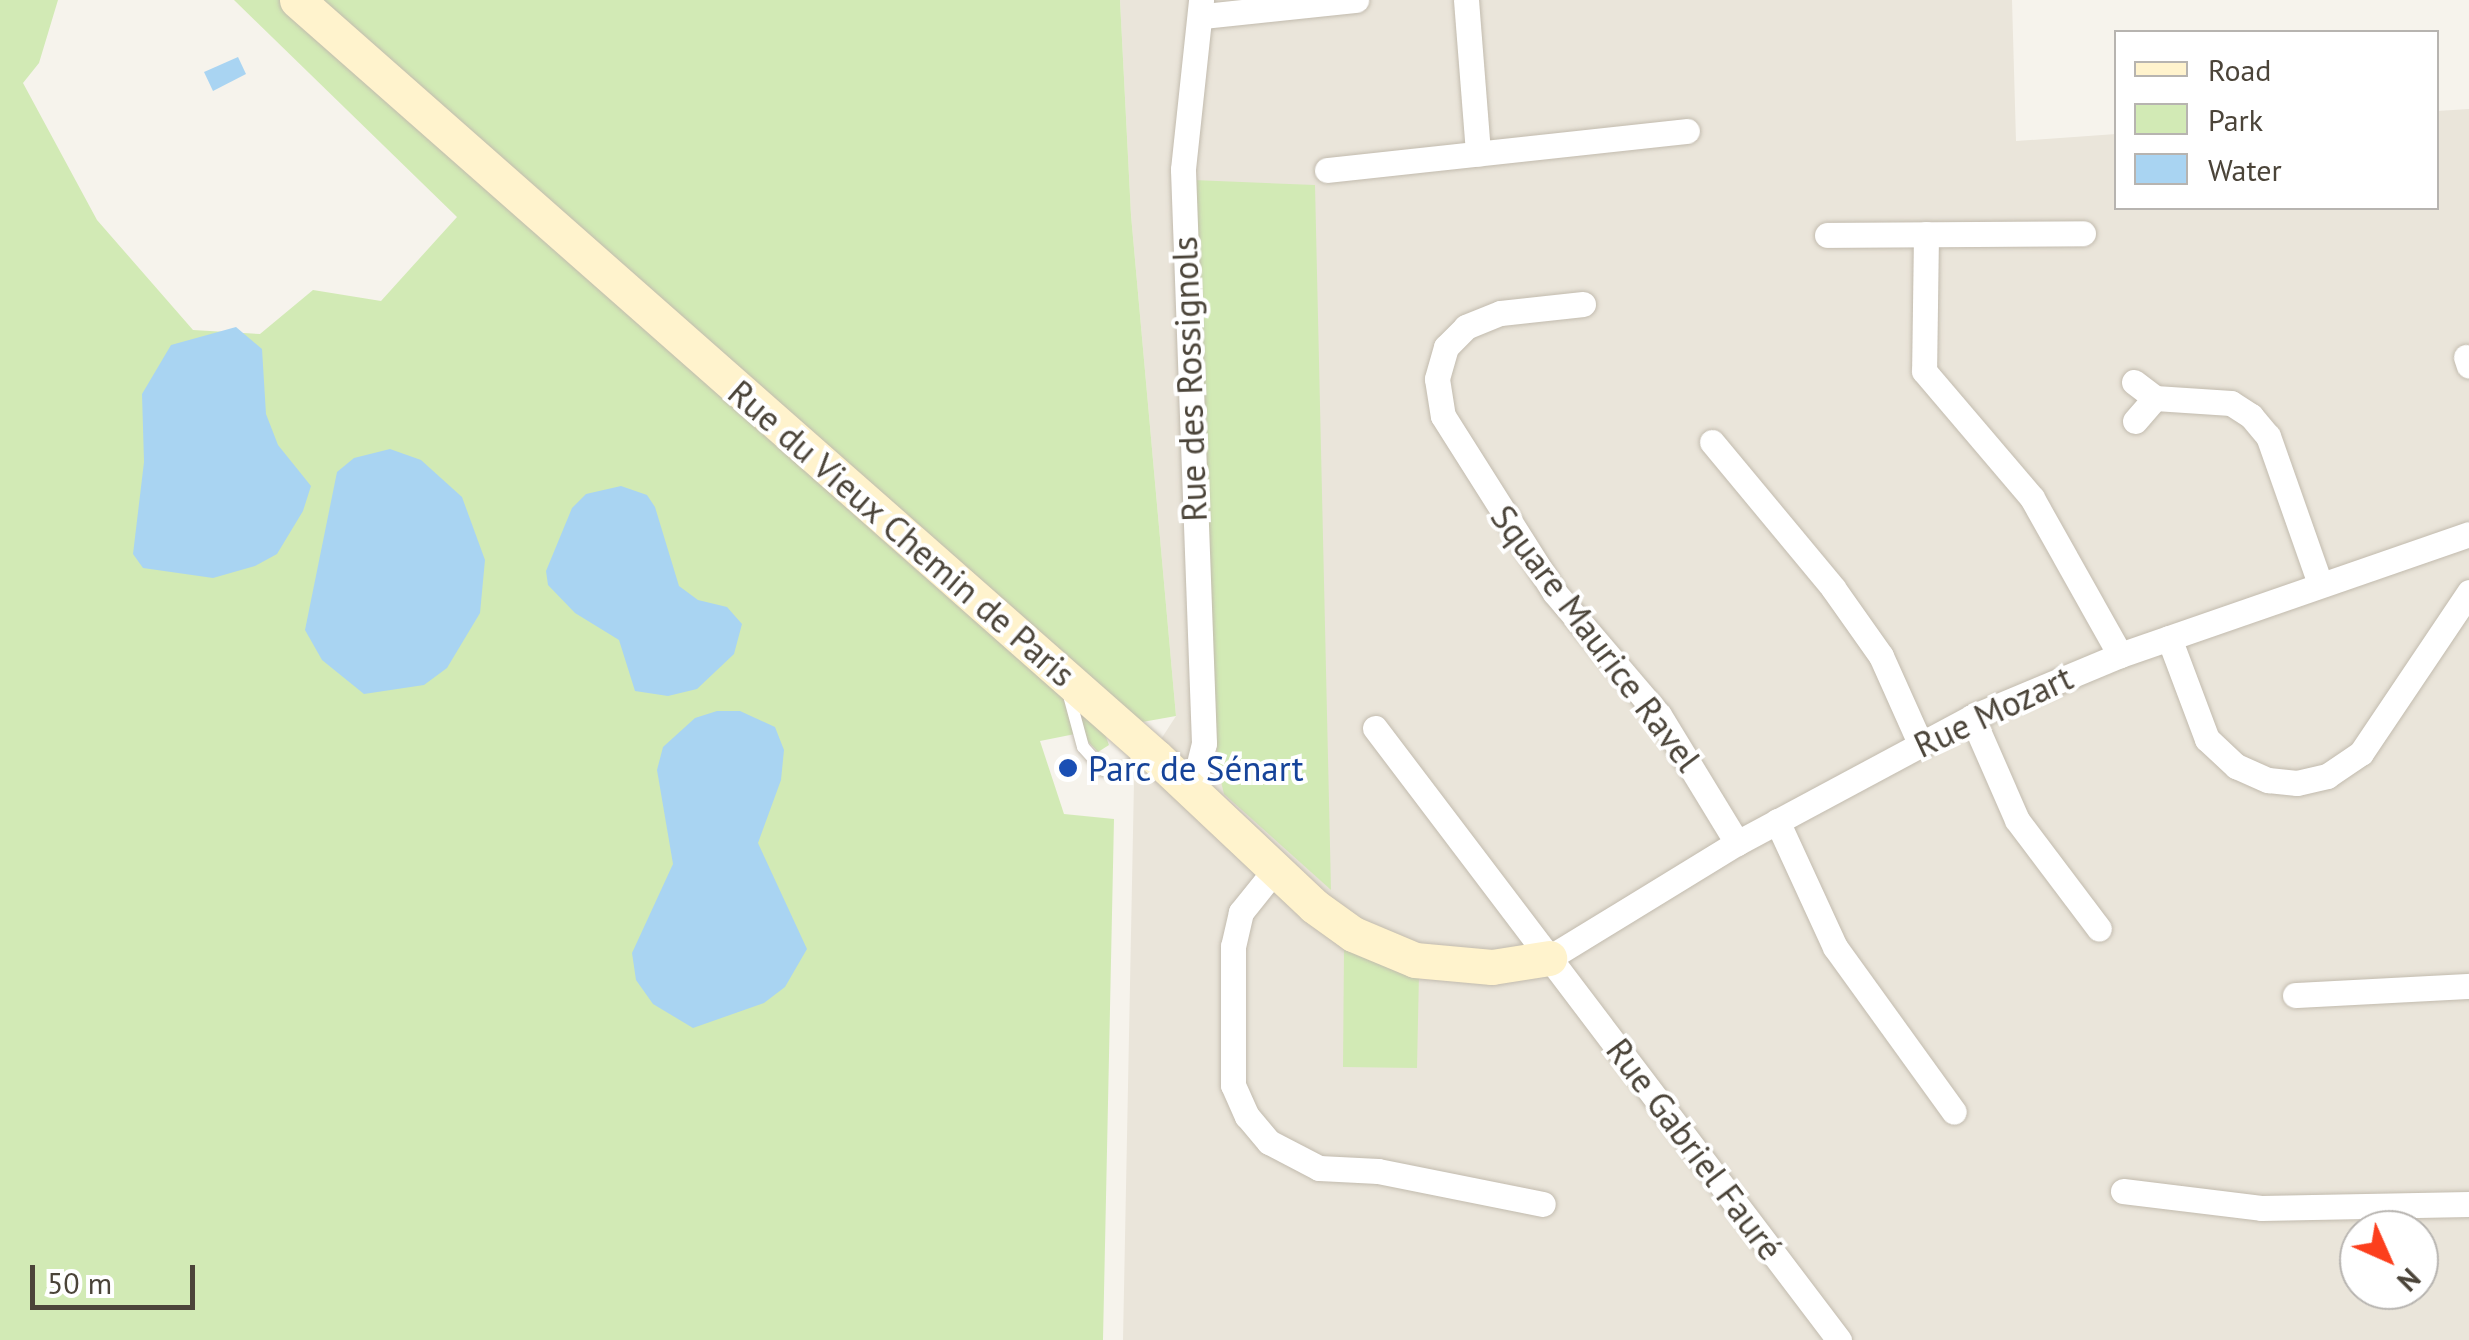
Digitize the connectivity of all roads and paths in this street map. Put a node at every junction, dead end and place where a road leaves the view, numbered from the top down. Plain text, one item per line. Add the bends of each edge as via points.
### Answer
1 (297, 0) edge
2 (1356, 0) edge
3 (1466, 0) edge
4 (1202, 8) edge
5 (1688, 131) dead end
6 (1478, 154) junction
7 (1327, 170) dead end
8 (1926, 234) junction
9 (2083, 234) dead end
10 (1826, 235) dead end
11 (1583, 304) dead end
12 (2134, 382) dead end
13 (2155, 398) junction
14 (2135, 421) dead end
15 (1712, 442) dead end
16 (2469, 534) edge
17 (2320, 584) junction
18 (2469, 592) edge
19 (2169, 638) junction
20 (2120, 655) junction
21 (1972, 718) junction
22 (1374, 728) dead end
23 (1204, 743) junction
24 (1920, 743) junction
25 (1152, 754) junction
26 (1192, 792) junction
27 (1777, 821) junction
28 (1737, 843) junction
29 (1274, 871) junction
30 (2099, 930) dead end
31 (1549, 958) junction
32 (2469, 986) edge
33 (2294, 995) dead end
34 (1954, 1112) dead end
35 (2123, 1191) dead end
36 (1542, 1204) dead end
37 (2469, 1204) edge
38 (1839, 1340) edge

1 - 25 street, Rue du Vieux Chemin de Paris
2 - 4 street, Rue des Rossignols
3 - 6 street
4 - 23 street, Rue des Rossignols via 1182,169
5 - 6 street
6 - 7 street
8 - 9 street
8 - 10 street
8 - 20 street via 1924,371 2032,498
11 - 28 street, Square Maurice Ravel via 1500,313 1466,327 1446,347 1441,363 1442,416 1555,593 1660,715
12 - 13 street
13 - 14 street
13 - 17 street via 2231,403 2251,416 2268,436
15 - 24 street via 1833,588 1880,656
16 - 17 street, Rue Mozart
17 - 19 street, Rue Mozart
18 - 19 street via 2361,753 2328,776 2297,783 2236,766 2208,738
19 - 20 street, Rue Mozart
20 - 21 street, Rue Mozart
21 - 24 street, Rue Mozart
21 - 30 street via 2017,820
22 - 31 street, Rue Gabriel Fauré
23 - 25 street
23 - 26 street, Rue des Rossignols
24 - 27 street, Rue Mozart
25 - 26 street, Rue du Vieux Chemin de Paris
26 - 29 street, Rue du Vieux Chemin de Paris
27 - 28 street, Rue Mozart
27 - 34 street via 1835,947
28 - 31 street, Rue Mozart
29 - 31 street, Rue du Vieux Chemin de Paris via 1353,934 1397,956 1492,967
29 - 36 street via 1241,912 1234,946 1233,1086 1247,1116 1269,1142 1320,1168 1395,1174
31 - 38 street, Rue Gabriel Fauré
32 - 33 street
35 - 37 street via 2261,1208

